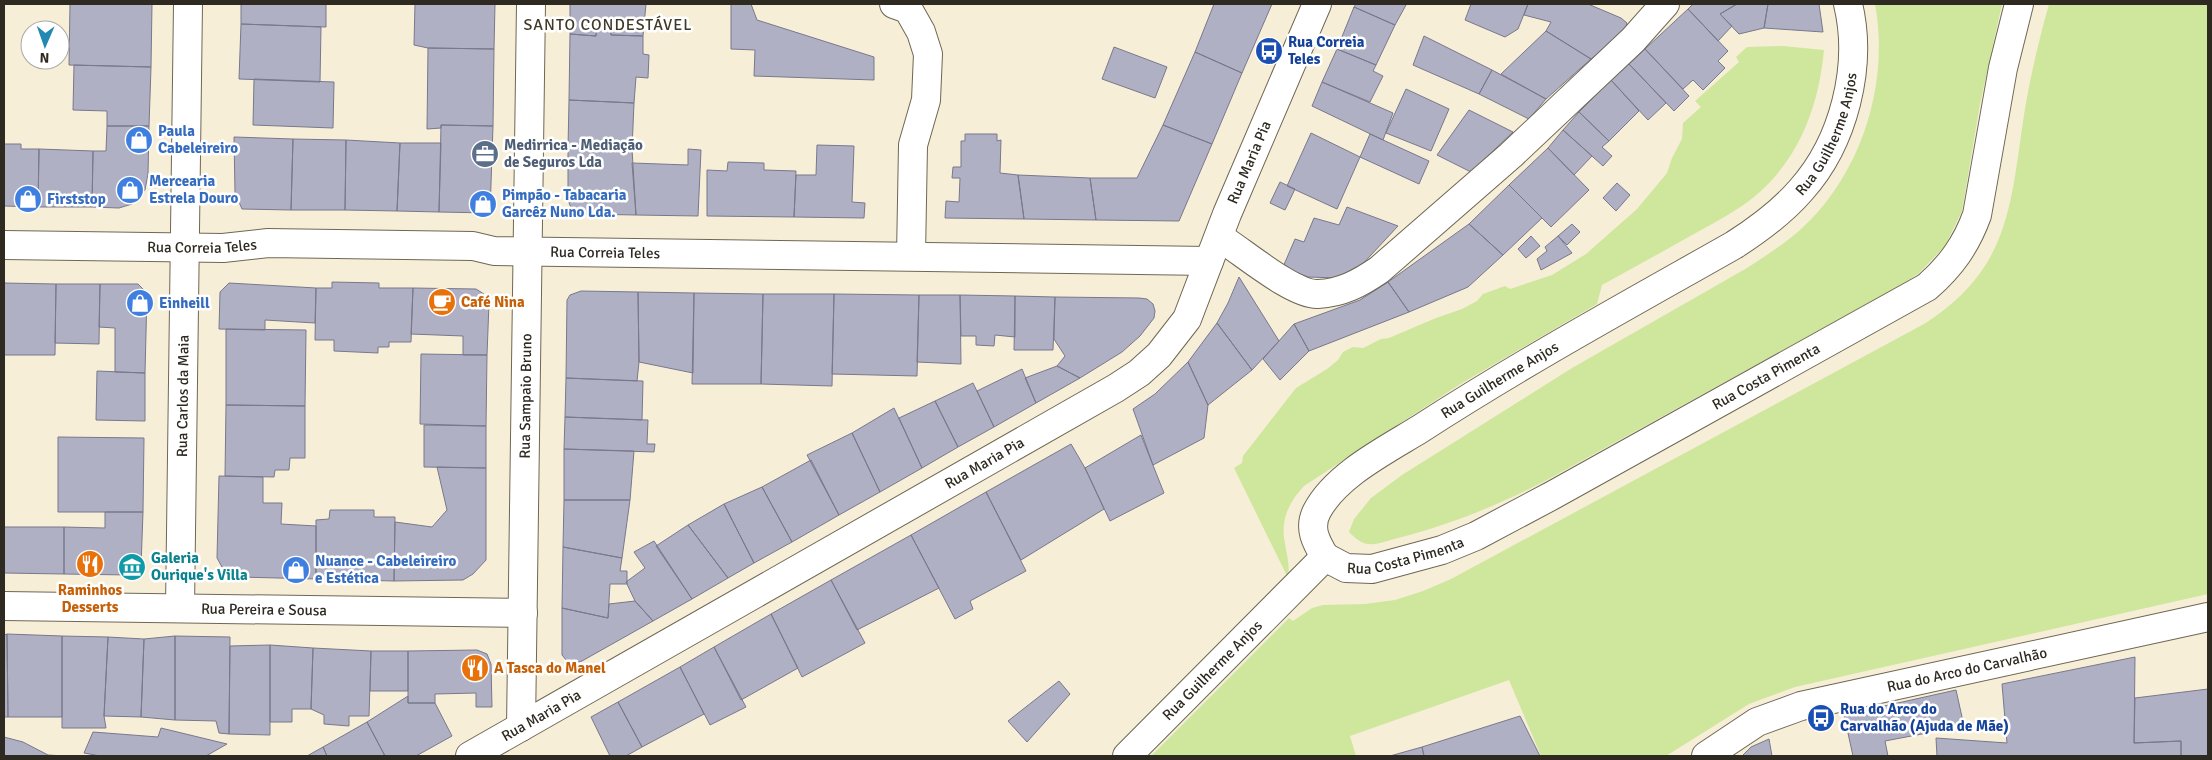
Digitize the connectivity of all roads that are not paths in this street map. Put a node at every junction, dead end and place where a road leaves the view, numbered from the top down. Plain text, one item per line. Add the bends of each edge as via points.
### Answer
1 (188, 4) edge
2 (531, 4) edge
3 (894, 4) edge
4 (1317, 4) edge
5 (1848, 4) edge
6 (2019, 4) edge
7 (1660, 5) edge
8 (4, 245) edge
9 (185, 247) junction
10 (1214, 249) junction
11 (528, 252) junction
12 (911, 256) junction
13 (1325, 556) junction
14 (4, 606) edge
15 (180, 608) junction
16 (523, 612) junction
17 (2208, 617) edge
18 (521, 727) junction
19 (470, 756) edge
20 (1127, 756) edge
21 (1706, 756) edge

1 - 9 street, Rua Carlos da Maia
2 - 11 street, Rua Sampaio Bruno
3 - 12 street via 908,9 922,32 928,54 926,100 913,145
4 - 10 street, Rua Maria Pia
5 - 13 street, Rua Guilherme Anjos via 1853,50 1851,80 1844,109 1820,164 1803,188 1760,229 1471,396 1360,468 1332,490 1316,512 1313,536
6 - 13 street, Rua Costa Pimenta via 2003,68 1977,216 1958,255 1928,287 1476,536 1434,553 1372,569 1346,568
7 - 10 street via 1633,40 1511,155 1358,284 1317,294 1299,290
8 - 9 street, Rua Correia Teles
9 - 11 street, Rua Correia Teles via 288,243 473,246 494,251
9 - 15 street, Rua Carlos da Maia
10 - 12 street, Rua Correia Teles
10 - 18 street, Rua Maria Pia via 1187,319 1159,355 1124,383
11 - 12 street, Rua Correia Teles
11 - 16 street, Rua Sampaio Bruno
13 - 20 street, Rua Guilherme Anjos
14 - 15 street, Rua Pereira e Sousa
15 - 16 street, Rua Pereira e Sousa
16 - 18 street, Rua Sampaio Bruno
17 - 21 street, Rua do Arco do Carvalhão via 1800,706 1758,722
18 - 19 street, Rua Maria Pia

